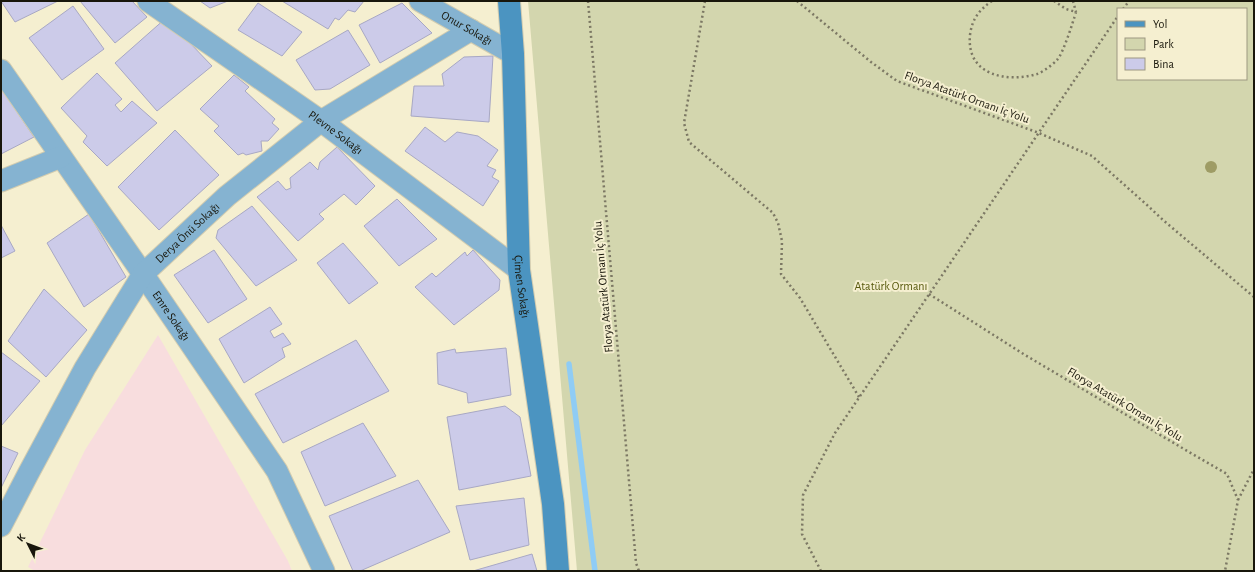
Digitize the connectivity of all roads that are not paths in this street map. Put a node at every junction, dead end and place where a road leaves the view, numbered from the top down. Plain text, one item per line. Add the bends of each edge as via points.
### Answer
1 (148, 1) edge
2 (420, 1) edge
3 (509, 1) edge
4 (444, 9) edge
5 (471, 30) junction
6 (514, 54) junction
7 (1, 70) edge
8 (321, 121) junction
9 (61, 156) junction
10 (1, 181) edge
11 (519, 270) junction
12 (143, 274) junction
13 (1, 526) edge
14 (324, 571) edge
15 (558, 571) edge

1 - 8 street, Plevne Sokağı
2 - 4 street, Onur Sokağı
3 - 6 main road, Çimen Sokağı
4 - 5 street, Onur Sokağı
5 - 6 street, Onur Sokağı
5 - 8 street, Derya Önü Sokağı
6 - 11 main road, Çimen Sokağı
7 - 9 street, Emre Sokağı
8 - 11 street, Plevne Sokağı
8 - 12 street, Derya Önü Sokağı via 227,196
9 - 10 street
9 - 12 street, Emre Sokağı
11 - 15 main road, Çimen Sokağı via 553,504
12 - 13 street, Derya Önü Sokağı via 85,368
12 - 14 street, Emre Sokağı via 276,471

